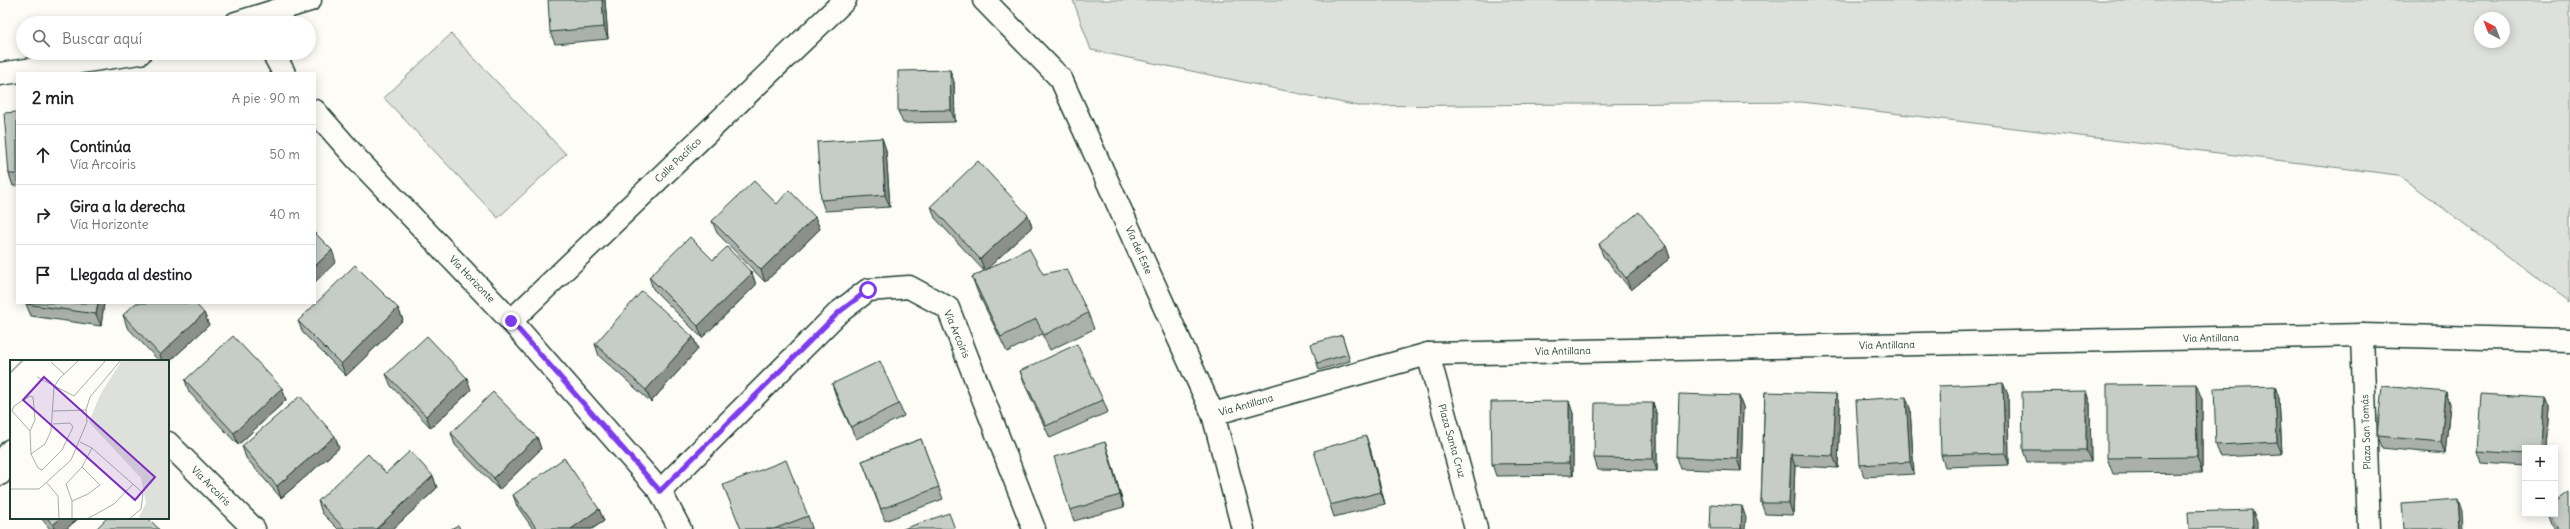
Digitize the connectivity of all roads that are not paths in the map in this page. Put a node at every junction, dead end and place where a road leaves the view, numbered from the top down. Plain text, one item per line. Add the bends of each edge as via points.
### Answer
1 (310, 0) edge
2 (845, 0) edge
3 (984, 0) edge
4 (248, 16) edge
5 (93, 60) edge
6 (277, 60) edge
7 (283, 72) edge
8 (0, 74) edge
9 (316, 112) edge
10 (511, 321) junction
11 (2362, 336) junction
12 (2570, 340) edge
13 (1428, 354) junction
14 (1213, 414) junction
15 (169, 444) edge
16 (10, 451) edge
17 (0, 474) edge
18 (660, 491) junction
19 (254, 529) edge
20 (680, 529) edge
21 (1034, 529) edge
22 (1243, 529) edge
23 (1476, 529) edge
24 (2369, 529) edge

1 - 4 street
2 - 10 street, Calle Pacífico
3 - 14 street, Vía del Este via 1061,79
5 - 8 street
6 - 7 street
9 - 10 street, Vía Horizonte via 357,159
10 - 18 street, Vía Horizonte
11 - 12 street, Vía Antillana
11 - 13 street, Vía Antillana
11 - 24 street, Plaza San Tomás
13 - 14 street, Vía Antillana
13 - 23 street, Plaza Santa Cruz
14 - 22 street, Vía del Este
15 - 19 street, Vía Arcoíris
16 - 17 street via 2,462
18 - 20 street, Vía Horizonte
18 - 21 street, Vía Arcoíris via 838,313 868,290 909,287 948,308

